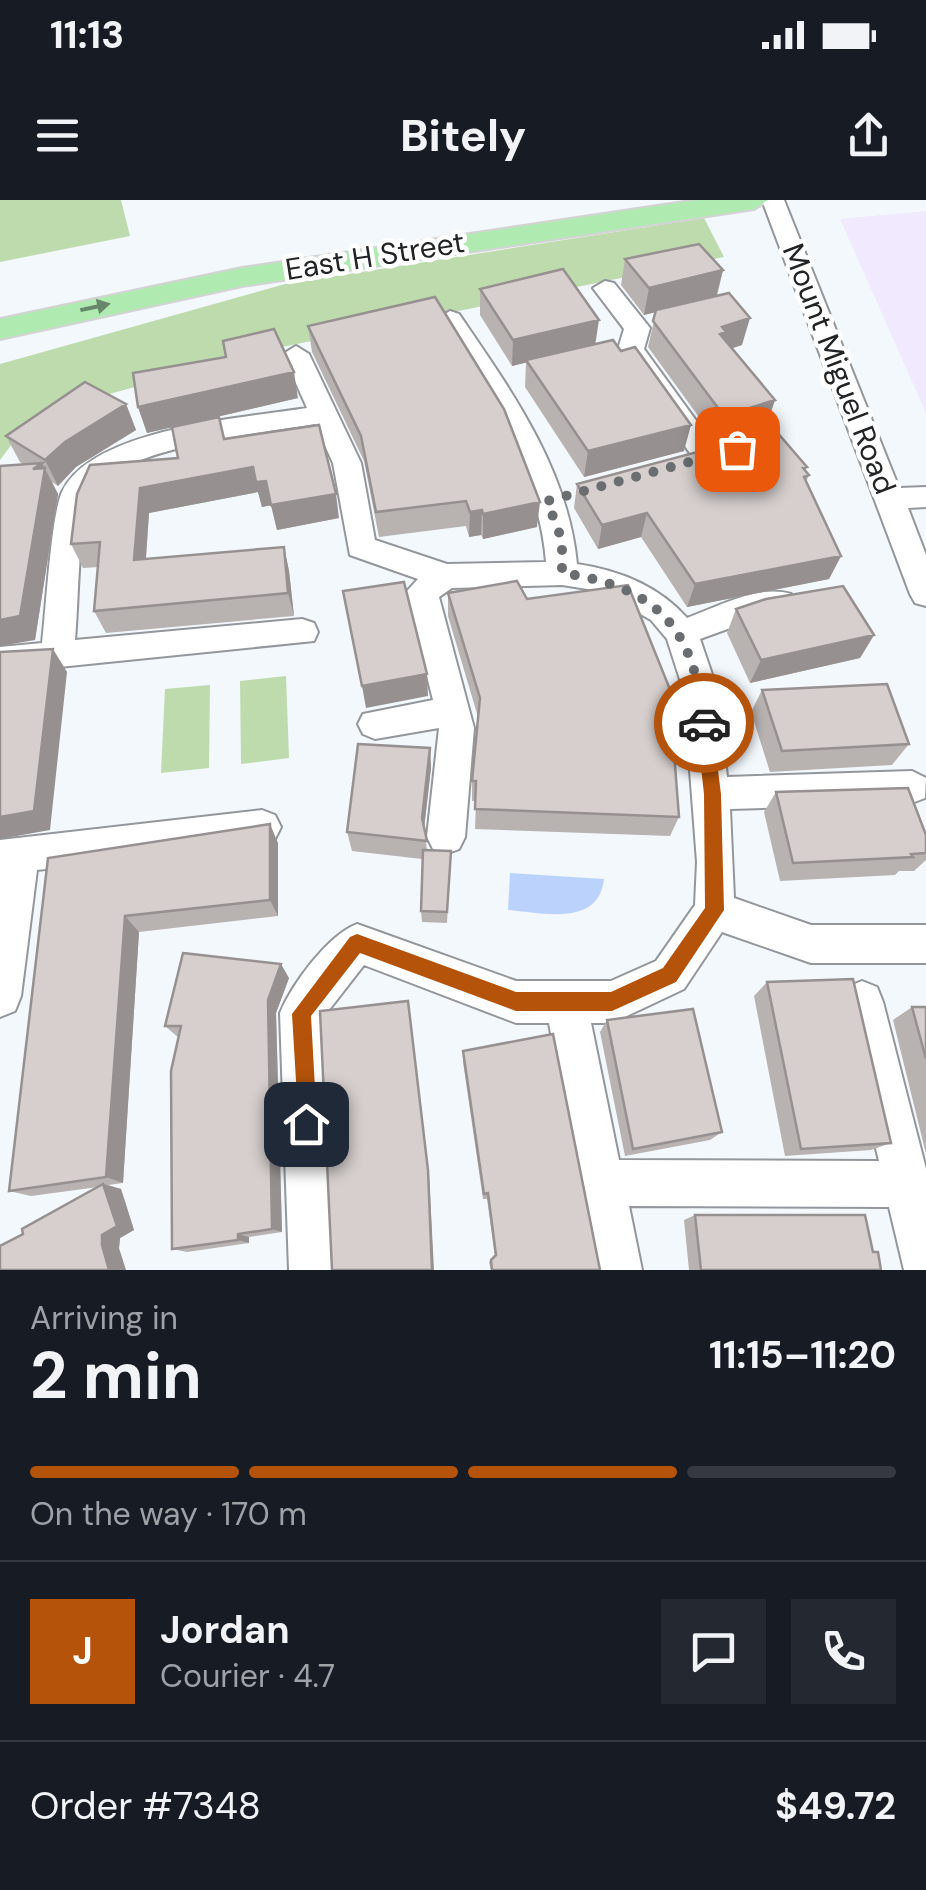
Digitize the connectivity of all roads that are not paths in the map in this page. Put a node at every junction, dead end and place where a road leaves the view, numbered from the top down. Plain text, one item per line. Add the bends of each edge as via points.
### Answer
1 (556, 200) edge
2 (754, 200) edge
3 (773, 200) edge
4 (148, 266) dead end
5 (605, 288) dead end
6 (450, 318) edge
7 (0, 330) edge
8 (641, 334) junction
9 (296, 354) dead end
10 (596, 358) edge
11 (526, 374) edge
12 (491, 383) junction
13 (323, 414) junction
14 (737, 449) edge
15 (706, 455) junction
16 (671, 466) edge
17 (582, 491) edge
18 (888, 498) junction
19 (926, 498) edge
20 (547, 501) junction
21 (562, 573) junction
22 (446, 576) junction
23 (924, 583) edge
24 (805, 599) edge
25 (302, 632) dead end
26 (681, 633) junction
27 (57, 654) junction
28 (0, 660) edge
29 (453, 710) junction
30 (375, 724) dead end
31 (912, 787) edge
32 (712, 794) junction
33 (262, 827) edge
34 (446, 837) dead end
35 (10, 856) edge
36 (714, 910) junction
37 (926, 944) edge
38 (0, 996) edge
39 (862, 1002) edge
40 (567, 1005) junction
41 (601, 1183) junction
42 (907, 1184) junction
43 (926, 1266) edge
44 (313, 1270) edge
45 (618, 1270) edge

1 - 4 main road, East H Street
7 -> 2 main road, East H Street via 242,277
3 - 18 street, Mount Miguel Road
5 - 8 street
6 - 12 street
8 - 10 street
8 - 15 street
9 - 13 street
11 - 12 street
12 - 20 street
13 - 22 street via 347,464 361,548
13 - 27 street via 142,445 103,467 74,494
14 - 15 street
15 - 16 street
17 - 20 street
18 - 19 street
18 - 23 street, Mount Miguel Road
20 - 21 street via 562,540
21 - 22 street
21 - 26 street via 634,591
22 - 29 street via 422,592
24 - 26 street via 752,607
25 - 27 street
26 - 32 street via 701,692
27 - 28 street
29 - 30 street
29 - 34 street
31 - 32 street
32 - 36 street
33 - 35 street
35 - 38 street
36 - 37 street via 810,944
36 - 40 street via 670,975 612,1002
39 - 42 street
40 - 41 street
40 - 44 street via 516,1002 357,943 302,1014
41 - 42 street
41 - 45 street
42 - 43 street

